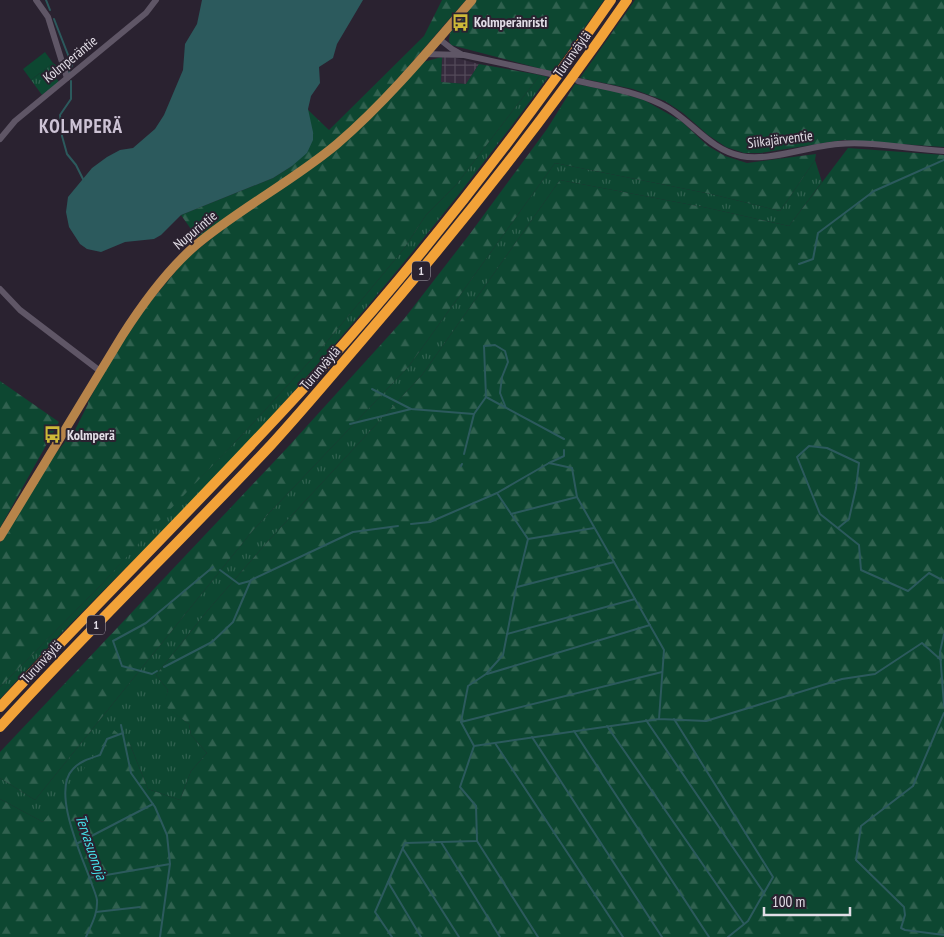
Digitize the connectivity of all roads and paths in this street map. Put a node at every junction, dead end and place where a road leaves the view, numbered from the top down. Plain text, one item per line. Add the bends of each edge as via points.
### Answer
1 (36, 0) edge
2 (156, 0) edge
3 (472, 0) edge
4 (611, 0) edge
5 (627, 0) edge
6 (438, 38) junction
7 (424, 54) junction
8 (464, 55) junction
9 (551, 74) dead end
10 (67, 78) junction
11 (578, 81) dead end
12 (0, 139) edge
13 (944, 151) edge
14 (0, 289) edge
15 (100, 371) junction
16 (0, 538) edge
17 (0, 707) edge
18 (0, 727) edge

1 - 10 street via 48,16
2 - 10 street, Kolmperäntie via 146,13
3 - 6 main road, Nupurintie
4 - 17 highway, Turunväylä / 1 via 496,157 349,337 259,437
5 - 18 highway, Turunväylä / 1 via 507,163 335,372 272,444
6 - 7 main road, Nupurintie
6 - 8 street
7 - 8 street
7 - 15 main road, Nupurintie via 337,144 233,217 165,275
8 - 9 street
10 - 12 street, Kolmperäntie via 15,121
11 - 13 street, Siikajärventie via 656,101 721,148 739,156 760,157 839,144
14 - 15 street via 20,310
15 - 16 main road, Nupurintie

